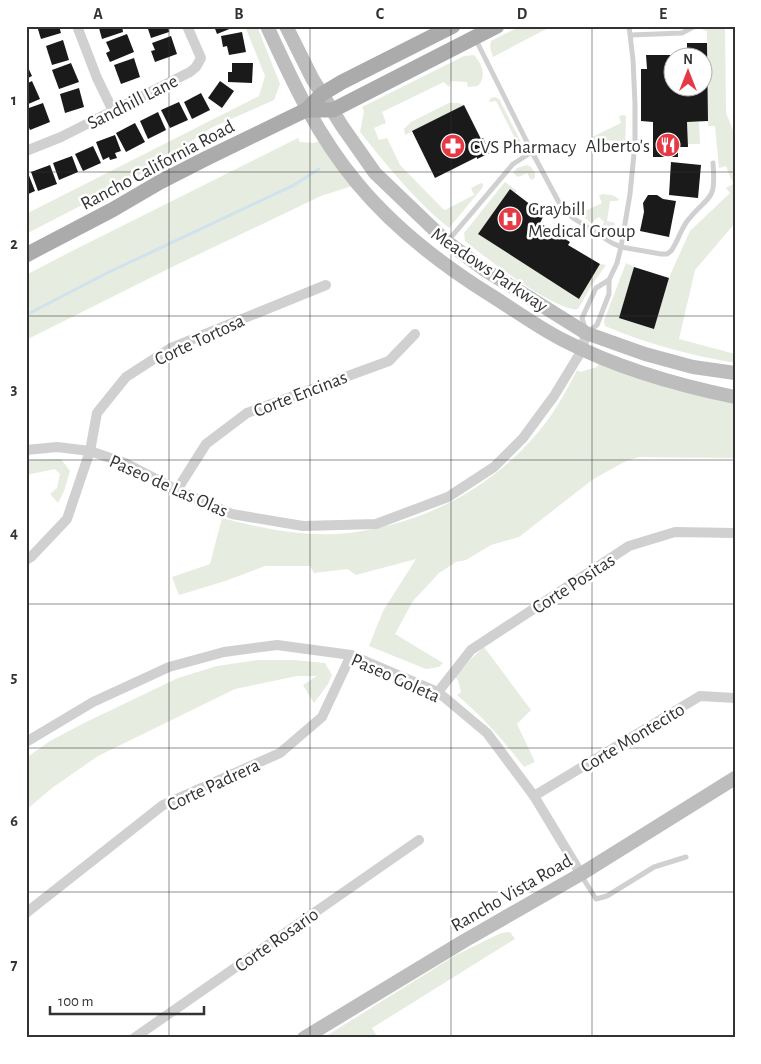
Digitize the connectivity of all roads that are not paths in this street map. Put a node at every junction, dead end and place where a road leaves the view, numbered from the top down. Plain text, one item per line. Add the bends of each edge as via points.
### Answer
1 (77, 26) edge
2 (187, 26) edge
3 (267, 26) edge
4 (286, 26) edge
5 (453, 26) edge
6 (497, 26) edge
7 (629, 26) edge
8 (695, 26) edge
9 (630, 35) junction
10 (475, 37) junction
11 (322, 94) junction
12 (306, 110) junction
13 (333, 110) junction
14 (113, 111) junction
15 (26, 151) edge
16 (532, 152) junction
17 (712, 163) dead end
18 (447, 242) junction
19 (621, 247) junction
20 (26, 255) edge
21 (610, 280) junction
22 (326, 285) dead end
23 (586, 333) junction
24 (415, 334) dead end
25 (582, 350) junction
26 (735, 373) edge
27 (735, 397) edge
28 (26, 450) edge
29 (90, 451) junction
30 (177, 490) junction
31 (735, 533) edge
32 (26, 560) edge
33 (351, 655) junction
34 (438, 692) junction
35 (735, 698) edge
36 (26, 742) edge
37 (735, 778) edge
38 (534, 796) junction
39 (419, 840) dead end
40 (686, 857) dead end
41 (581, 874) junction
42 (26, 913) edge
43 (134, 1038) edge
44 (304, 1038) edge

1 - 14 street
2 - 14 street, Sandhill Lane via 201,58 196,67
3 - 12 main road, Meadows Parkway
4 - 11 main road, Meadows Parkway
5 - 11 main road, Rancho California Road
6 - 10 main road, Rancho California Road
7 - 9 lane
8 - 9 lane via 682,34
9 - 19 lane via 634,73 634,143 631,189
10 - 13 main road, Rancho California Road
10 - 16 lane
11 - 12 main road, Rancho California Road
11 - 13 main road, Meadows Parkway
12 - 13 main road, Rancho California Road
12 - 20 main road, Rancho California Road via 206,158
12 - 25 main road, Meadows Parkway via 356,182 429,254
13 - 18 main road, Meadows Parkway via 376,173
14 - 15 street, Sandhill Lane
16 - 18 lane via 513,164
16 - 19 lane via 562,208
17 - 19 lane via 714,191 688,220 671,251 661,254
18 - 23 main road, Meadows Parkway via 485,270
19 - 21 lane
21 - 23 lane via 610,294 597,325
21 - 23 lane via 596,288 582,318
22 - 29 street, Corte Tortosa via 170,348 126,377 97,413
23 - 25 street, Paseo de Las Olas
23 - 26 main road, Meadows Parkway via 693,367
24 - 30 street, Corte Encinas via 389,361 247,413 206,444
25 - 27 main road, Meadows Parkway via 673,383
25 - 30 street, Paseo de Las Olas via 523,438 494,467 448,497 376,524 304,526 241,516
28 - 29 street, Paseo de Las Olas
29 - 30 street, Paseo de Las Olas via 125,463
29 - 32 street, Corte Tortosa via 68,519
31 - 34 street, Corte Positas via 675,532 629,546 471,650
33 - 34 street, Paseo Goleta
33 - 36 street, Paseo Goleta via 276,645 224,652 169,667 93,702
33 - 42 street, Corte Padrera via 322,717 280,753 163,805
34 - 38 street, Paseo Goleta via 486,733
35 - 38 street, Corte Montecito via 700,696
37 - 41 main road, Rancho Vista Road
38 - 41 street, Paseo Goleta
39 - 43 street, Corte Rosario
40 - 41 lane via 654,867 607,896 596,899
41 - 44 main road, Rancho Vista Road

